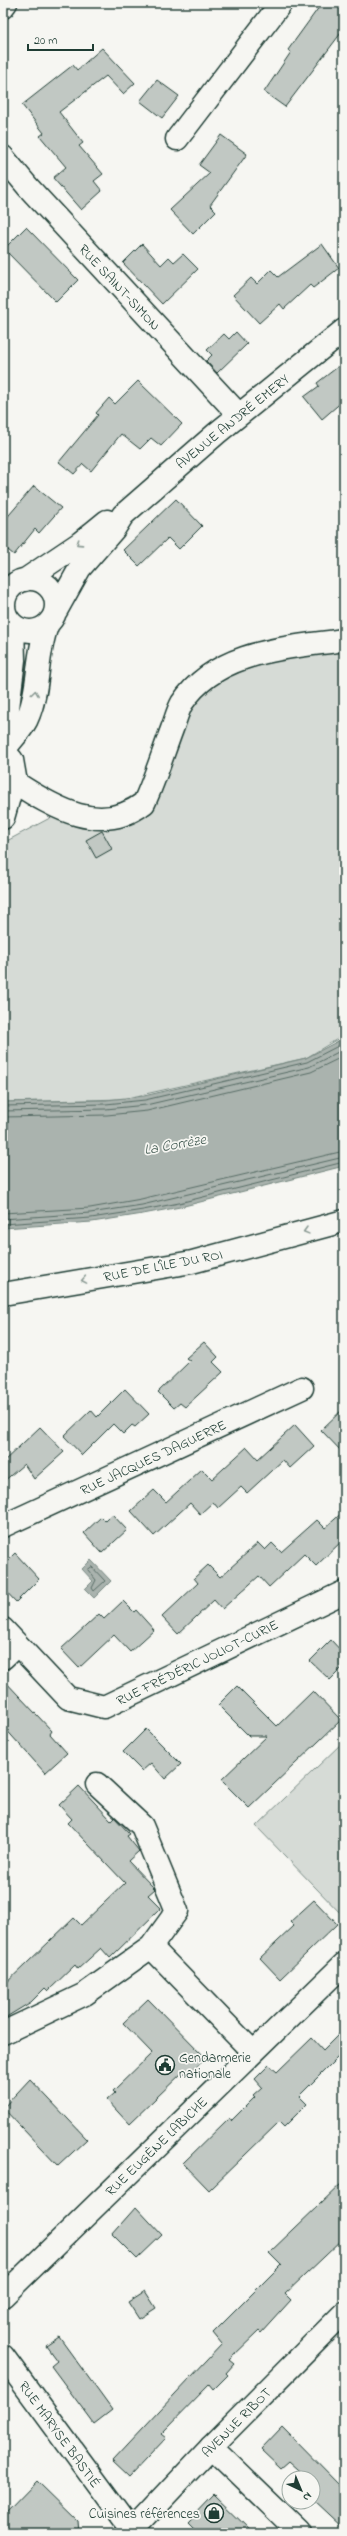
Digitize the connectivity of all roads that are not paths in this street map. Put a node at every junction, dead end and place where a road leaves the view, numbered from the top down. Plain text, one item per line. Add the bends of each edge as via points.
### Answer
1 (6, 3) edge
2 (281, 3) edge
3 (3, 7) edge
4 (177, 140) dead end
5 (3, 158) edge
6 (344, 330) edge
7 (239, 415) junction
8 (123, 515) junction
9 (15, 582) edge
10 (51, 618) junction
11 (8, 621) edge
12 (344, 640) edge
13 (5, 748) edge
14 (3, 818) edge
15 (344, 1221) edge
16 (3, 1294) edge
17 (302, 1388) dead end
18 (3, 1526) edge
19 (344, 1592) edge
20 (8, 1644) edge
21 (97, 1784) dead end
22 (151, 1947) junction
23 (344, 1964) edge
24 (3, 2033) edge
25 (253, 2052) junction
26 (3, 2296) edge
27 (344, 2313) edge
28 (3, 2356) edge
29 (211, 2447) junction
30 (131, 2532) edge
31 (300, 2533) edge

1 - 3 street
2 - 4 street
5 - 7 street, RUE SAINT-SIMON
6 - 7 street, AVENUE ANDRÉ EMERY
7 - 8 street, AVENUE ANDRÉ EMERY
8 -> 9 street, AVENUE ANDRÉ EMERY via 107,520 80,543
8 - 10 street, AVENUE ANDRÉ EMERY via 80,568
9 - 10 street via 41,581 48,586 56,602
9 - 11 street via 4,603
10 - 11 street via 30,632
13 -> 10 street, AVENUE ANDRÉ EMERY via 22,729 29,715 35,696 40,643
11 - 13 street via 14,660
12 - 13 street via 251,655 222,666 201,681 182,704 144,803 136,809 98,818 62,811 16,783 12,760
13 - 14 street via 9,797
15 -> 16 street, RUE DE L'ÎLE DU ROI via 192,1262
17 - 18 street, RUE JACQUES DAGUERRE
19 - 20 street, RUE FRÉDÉRIC JOLIOT-CURIE via 104,1707 68,1698
21 - 22 street via 142,1826 177,1911
22 - 24 street via 85,1994
22 - 25 street
23 - 25 street, RUE EUGÈNE LABICHE
25 - 26 street, RUE EUGÈNE LABICHE
27 - 29 street, AVENUE RIBOT
28 - 30 street, RUE MARYSE BASTIÉ
29 - 30 street, AVENUE RIBOT
29 - 31 street

